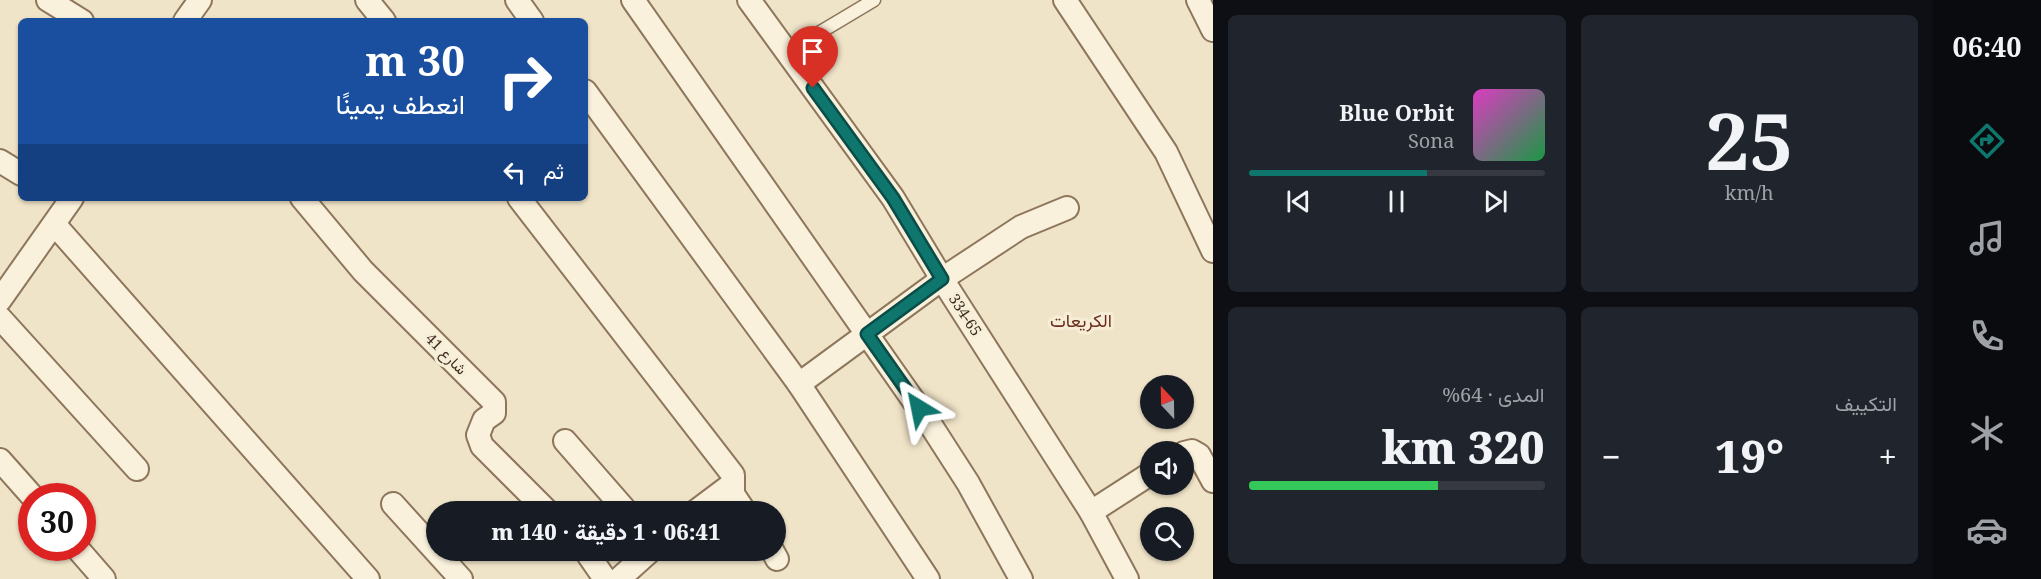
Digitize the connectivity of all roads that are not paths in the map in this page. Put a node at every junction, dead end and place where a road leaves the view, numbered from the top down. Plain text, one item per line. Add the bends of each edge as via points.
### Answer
1 (48, 0) edge
2 (200, 0) edge
3 (368, 0) edge
4 (517, 0) edge
5 (633, 0) edge
6 (749, 0) edge
7 (874, 0) edge
8 (1065, 0) edge
9 (1198, 0) edge
10 (77, 18) edge
11 (187, 18) edge
12 (382, 18) edge
13 (530, 18) edge
14 (1213, 30) edge
15 (787, 52) junction
16 (588, 95) edge
17 (0, 161) edge
18 (18, 172) edge
19 (67, 201) edge
20 (305, 201) edge
21 (521, 201) edge
22 (1067, 208) dead end
23 (55, 225) junction
24 (1213, 251) edge
25 (942, 279) junction
26 (0, 300) edge
27 (0, 318) edge
28 (867, 334) junction
29 (799, 384) junction
30 (565, 441) dead end
31 (1194, 452) edge
32 (0, 460) edge
33 (137, 469) dead end
34 (1140, 480) edge
35 (1213, 481) edge
36 (20, 483) edge
37 (731, 485) junction
38 (537, 501) edge
39 (617, 501) edge
40 (710, 501) edge
41 (738, 501) edge
42 (393, 504) dead end
43 (1091, 512) junction
44 (88, 561) edge
45 (593, 561) edge
46 (639, 561) edge
47 (104, 579) edge
48 (368, 579) edge
49 (461, 579) edge
50 (605, 579) edge
51 (619, 579) edge
52 (928, 579) edge
53 (1021, 579) edge
54 (1127, 579) edge

1 - 10 street
2 - 11 street
3 - 12 street
4 - 13 street
5 - 28 street
6 - 15 street, 334-65
7 - 15 lane
8 - 24 street via 1166,152
9 - 14 street
15 - 25 street, 334-65 via 893,198
16 - 29 street
17 - 18 street
19 - 23 street
20 - 38 street, شارع 41 via 363,271 494,402 494,413 484,420 478,435 482,446
21 - 37 street via 733,475
22 - 25 street via 1021,227
23 - 26 street
23 - 48 street
25 - 28 street
25 - 43 street, 334-65
27 - 33 street
28 - 29 street
28 - 53 street via 968,483
29 - 52 street
30 - 39 street
31 - 35 street
32 - 36 street
34 - 43 street
37 - 40 street
37 - 41 street
42 - 49 street
43 - 54 street, 334-65
44 - 47 street
45 - 50 street
46 - 51 street

